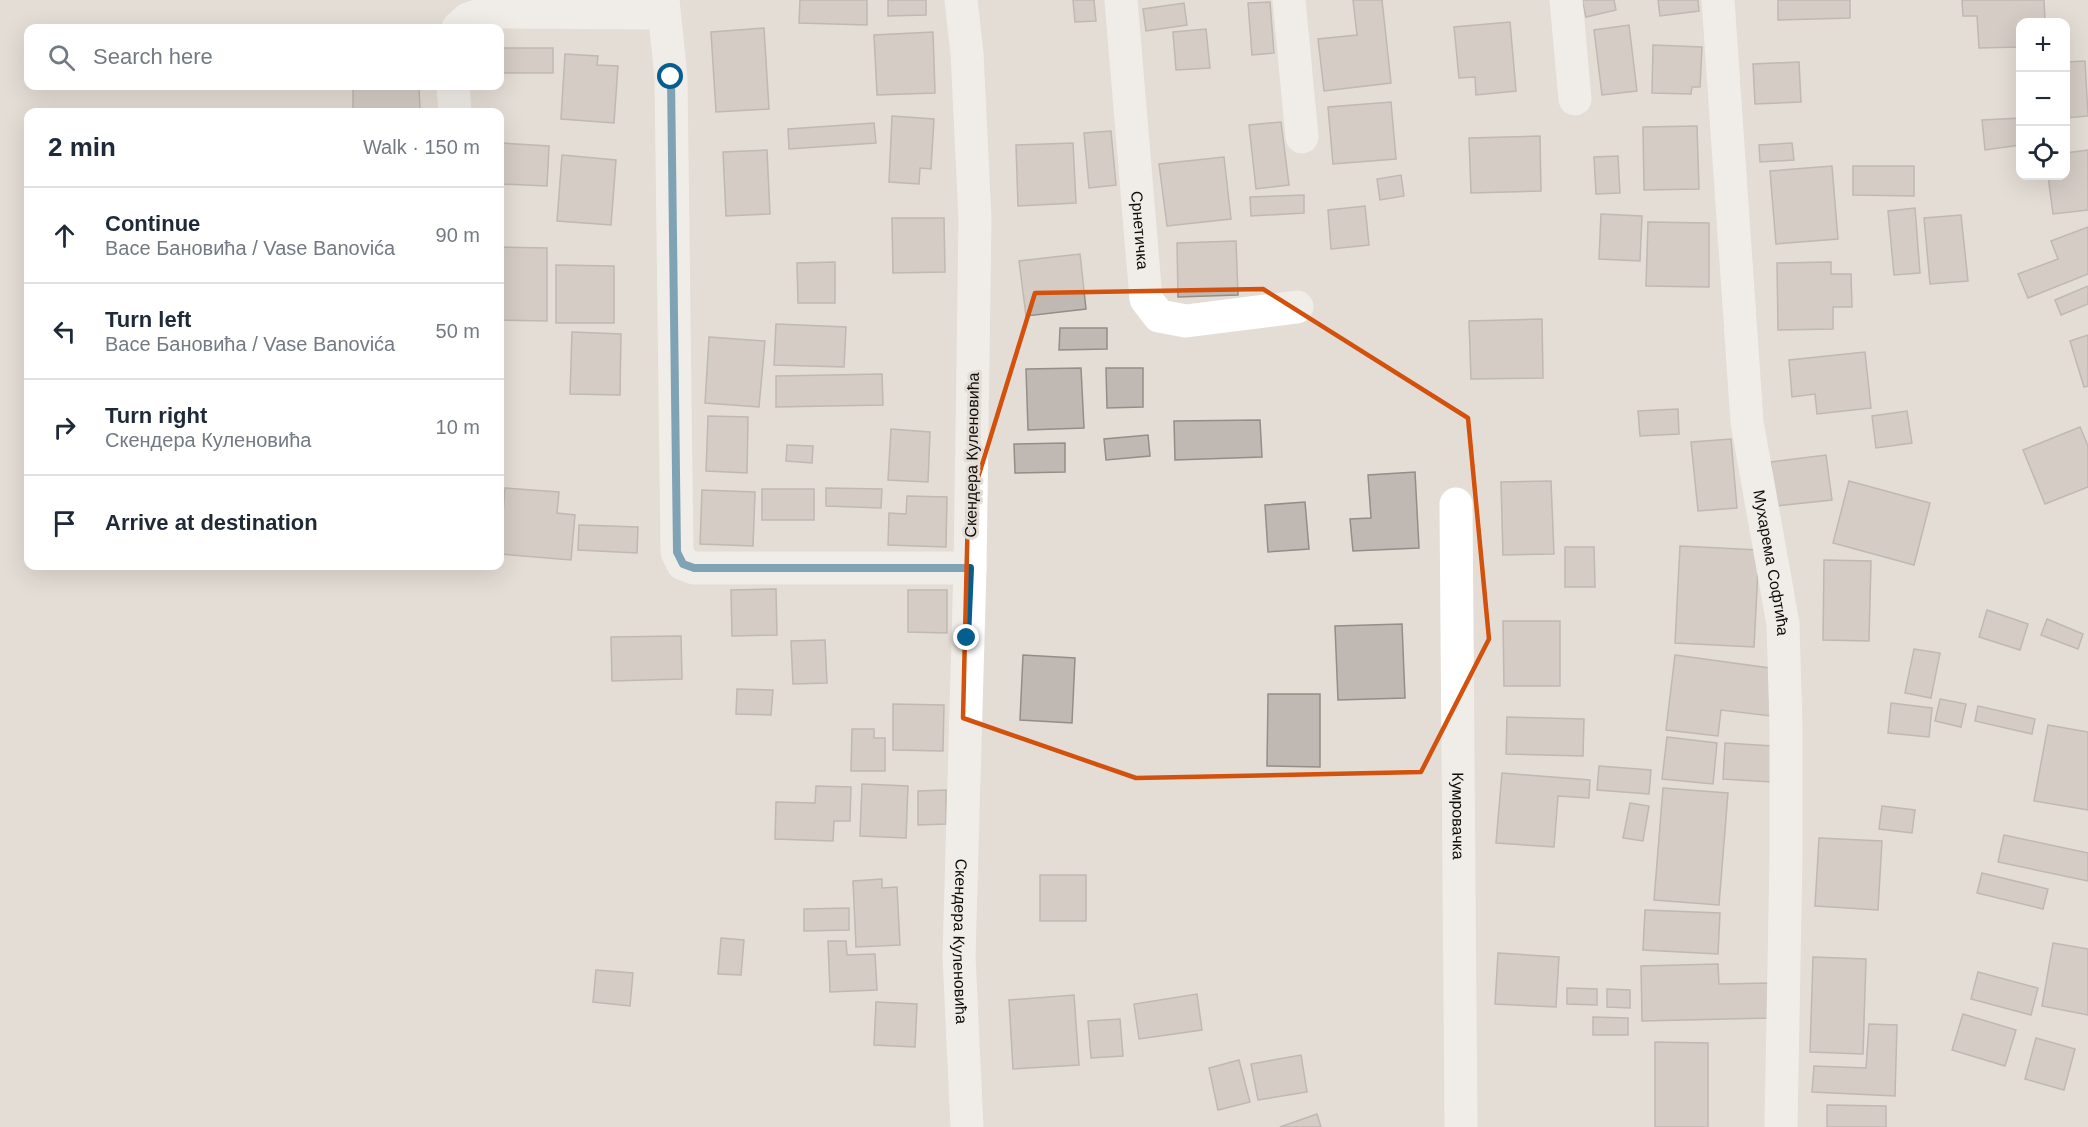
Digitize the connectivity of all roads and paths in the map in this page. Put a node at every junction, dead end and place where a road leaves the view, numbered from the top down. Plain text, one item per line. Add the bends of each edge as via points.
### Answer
1 (961, 0) edge
2 (1120, 0) edge
3 (1289, 0) edge
4 (1566, 0) edge
5 (1718, 0) edge
6 (663, 6) edge
7 (462, 24) edge
8 (453, 90) edge
9 (1575, 99) dead end
10 (455, 108) edge
11 (1302, 137) dead end
12 (1297, 308) dead end
13 (1456, 504) dead end
14 (970, 568) junction
15 (968, 1127) edge
16 (1461, 1127) edge
17 (1780, 1127) edge

1 - 14 street, Скендера Куленовића via 975,219
2 - 12 street, Срнетичка via 1146,298 1159,316 1186,321
3 - 11 street
4 - 9 street
5 - 17 street, Мухарема Софтића via 1747,422 1783,624 1786,833
6 - 7 street via 489,12
6 - 14 street via 671,77 677,552 683,564 694,568
8 - 10 street
13 - 16 street, Кумровачка
14 - 15 street, Скендера Куленовића via 959,956

